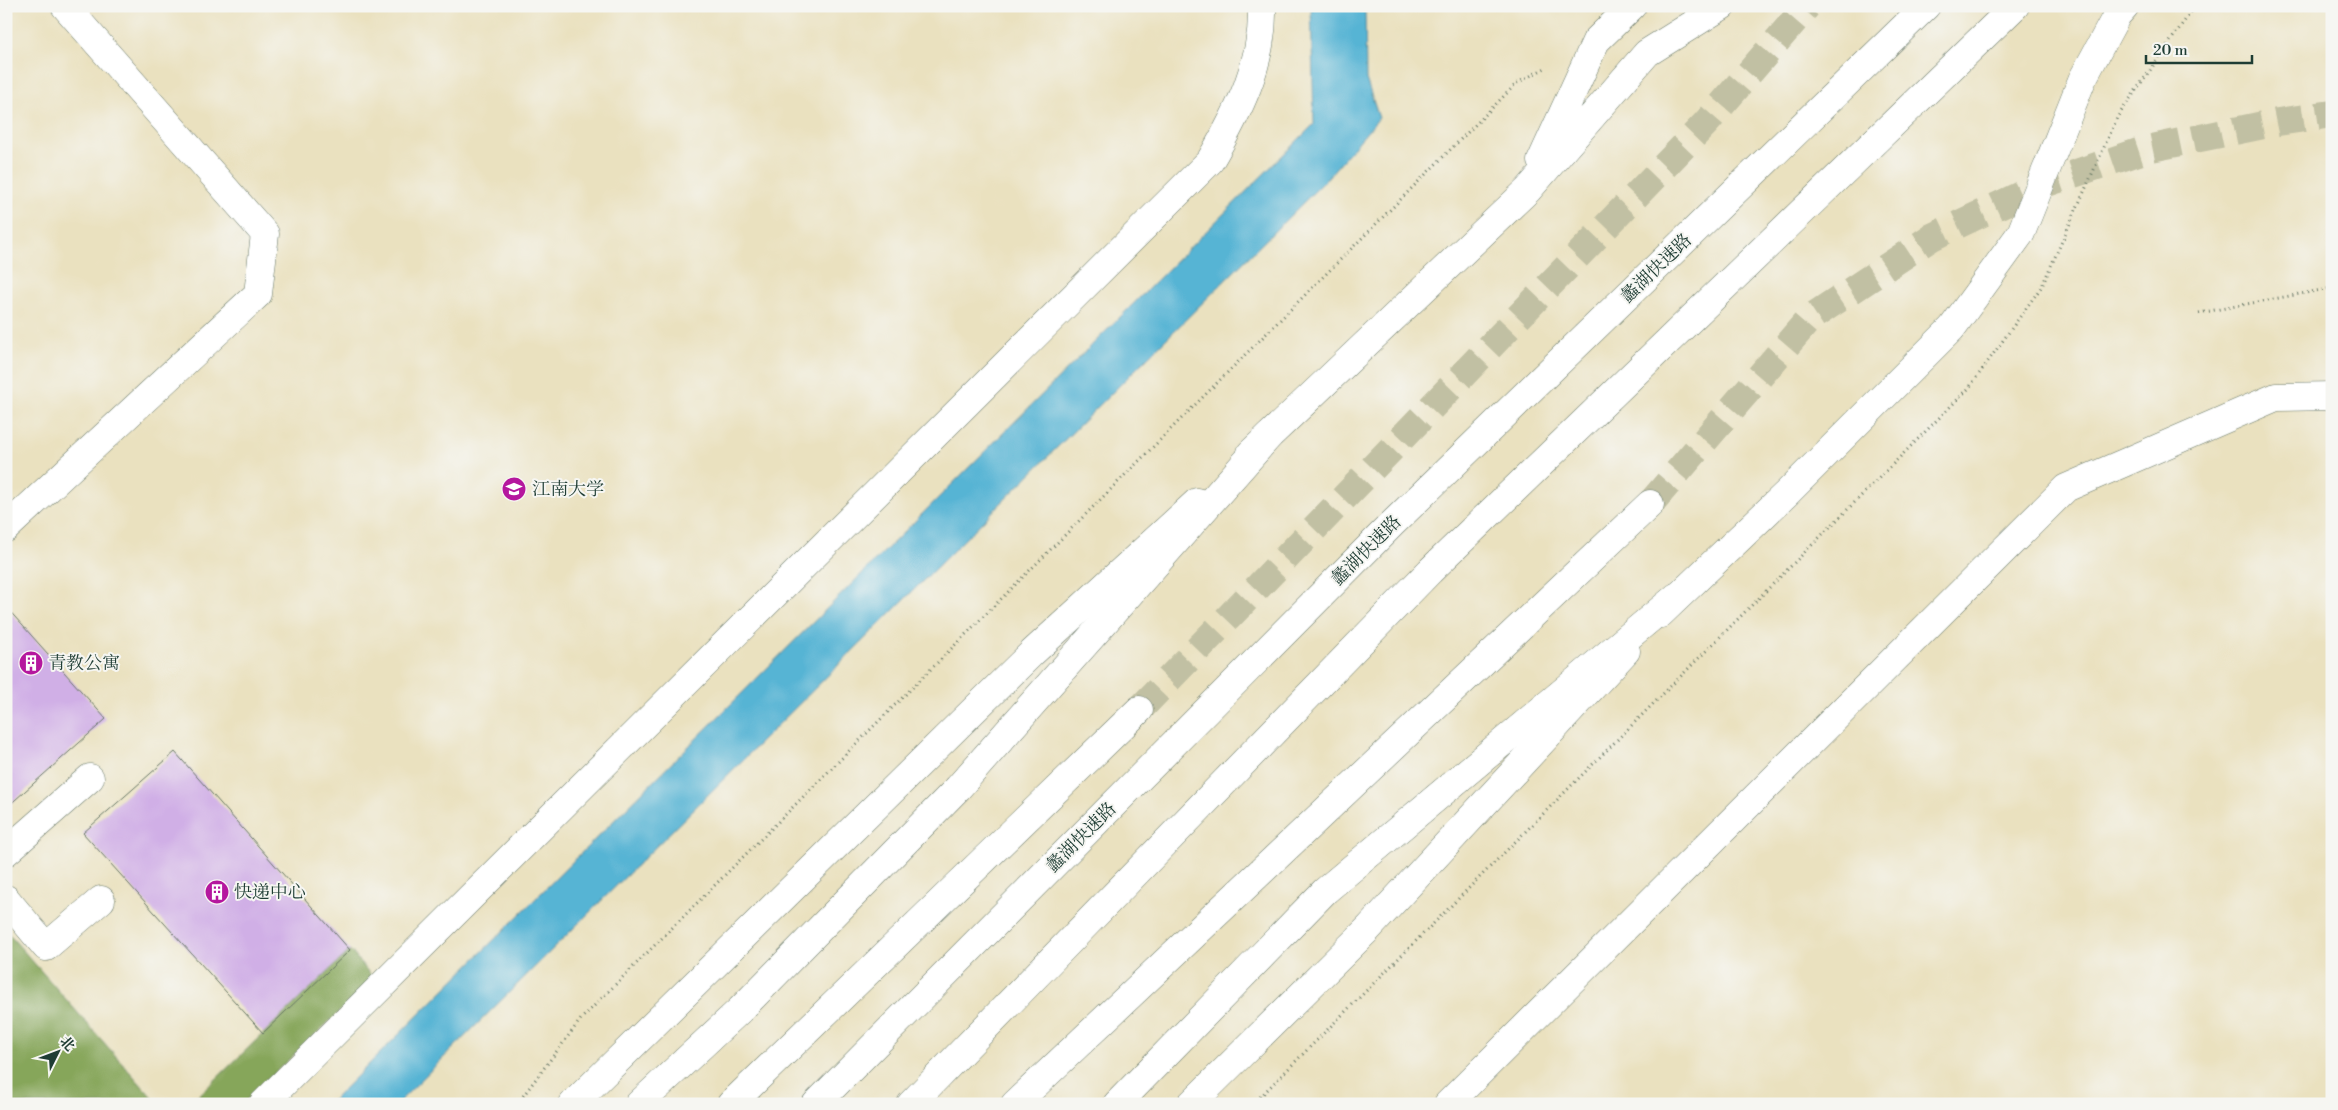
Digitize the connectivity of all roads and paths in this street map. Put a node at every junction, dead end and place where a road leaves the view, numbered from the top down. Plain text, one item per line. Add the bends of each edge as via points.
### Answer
1 (65, 6) edge
2 (1262, 6) edge
3 (1632, 6) edge
4 (1722, 6) edge
5 (1926, 6) edge
6 (2015, 6) edge
7 (2124, 6) edge
8 (2195, 6) edge
9 (1549, 66) dead end
10 (1528, 190) junction
11 (2332, 288) edge
12 (2199, 313) dead end
13 (2332, 396) edge
14 (1270, 436) junction
15 (1650, 504) tunnel mouth
16 (6, 528) edge
17 (1676, 597) junction
18 (1139, 710) tunnel mouth
19 (90, 778) dead end
20 (6, 852) edge
21 (6, 899) edge
22 (101, 900) dead end
23 (263, 1104) edge
24 (517, 1104) edge
25 (573, 1104) edge
26 (640, 1104) edge
27 (731, 1104) edge
28 (816, 1104) edge
29 (910, 1104) edge
30 (1015, 1104) edge
31 (1116, 1104) edge
32 (1192, 1104) edge
33 (1253, 1104) edge
34 (1448, 1104) edge

1 - 16 main road via 265,234 258,294
2 - 23 main road via 1262,24 1252,77 1233,122 1210,161
3 - 10 main road via 1596,41
4 - 10 main road via 1647,53
5 - 28 main road, 蠡湖快速路 via 1392,524
6 - 29 main road via 1430,571
7 - 17 main road via 2082,80 2021,234 1952,328 1787,494
8 - 33 path via 2118,116 2042,286 1969,388
9 - 24 path via 1517,83 581,1019
10 - 14 main road
11 - 12 path
13 - 34 main road via 2276,397 2066,488
14 - 25 main road via 1032,653
14 - 26 main road via 958,788 740,1010
15 - 30 main road
17 - 31 main road via 1325,891
17 - 32 main road via 1368,929
18 - 27 main road
19 - 20 main road
21 - 22 main road via 46,947

